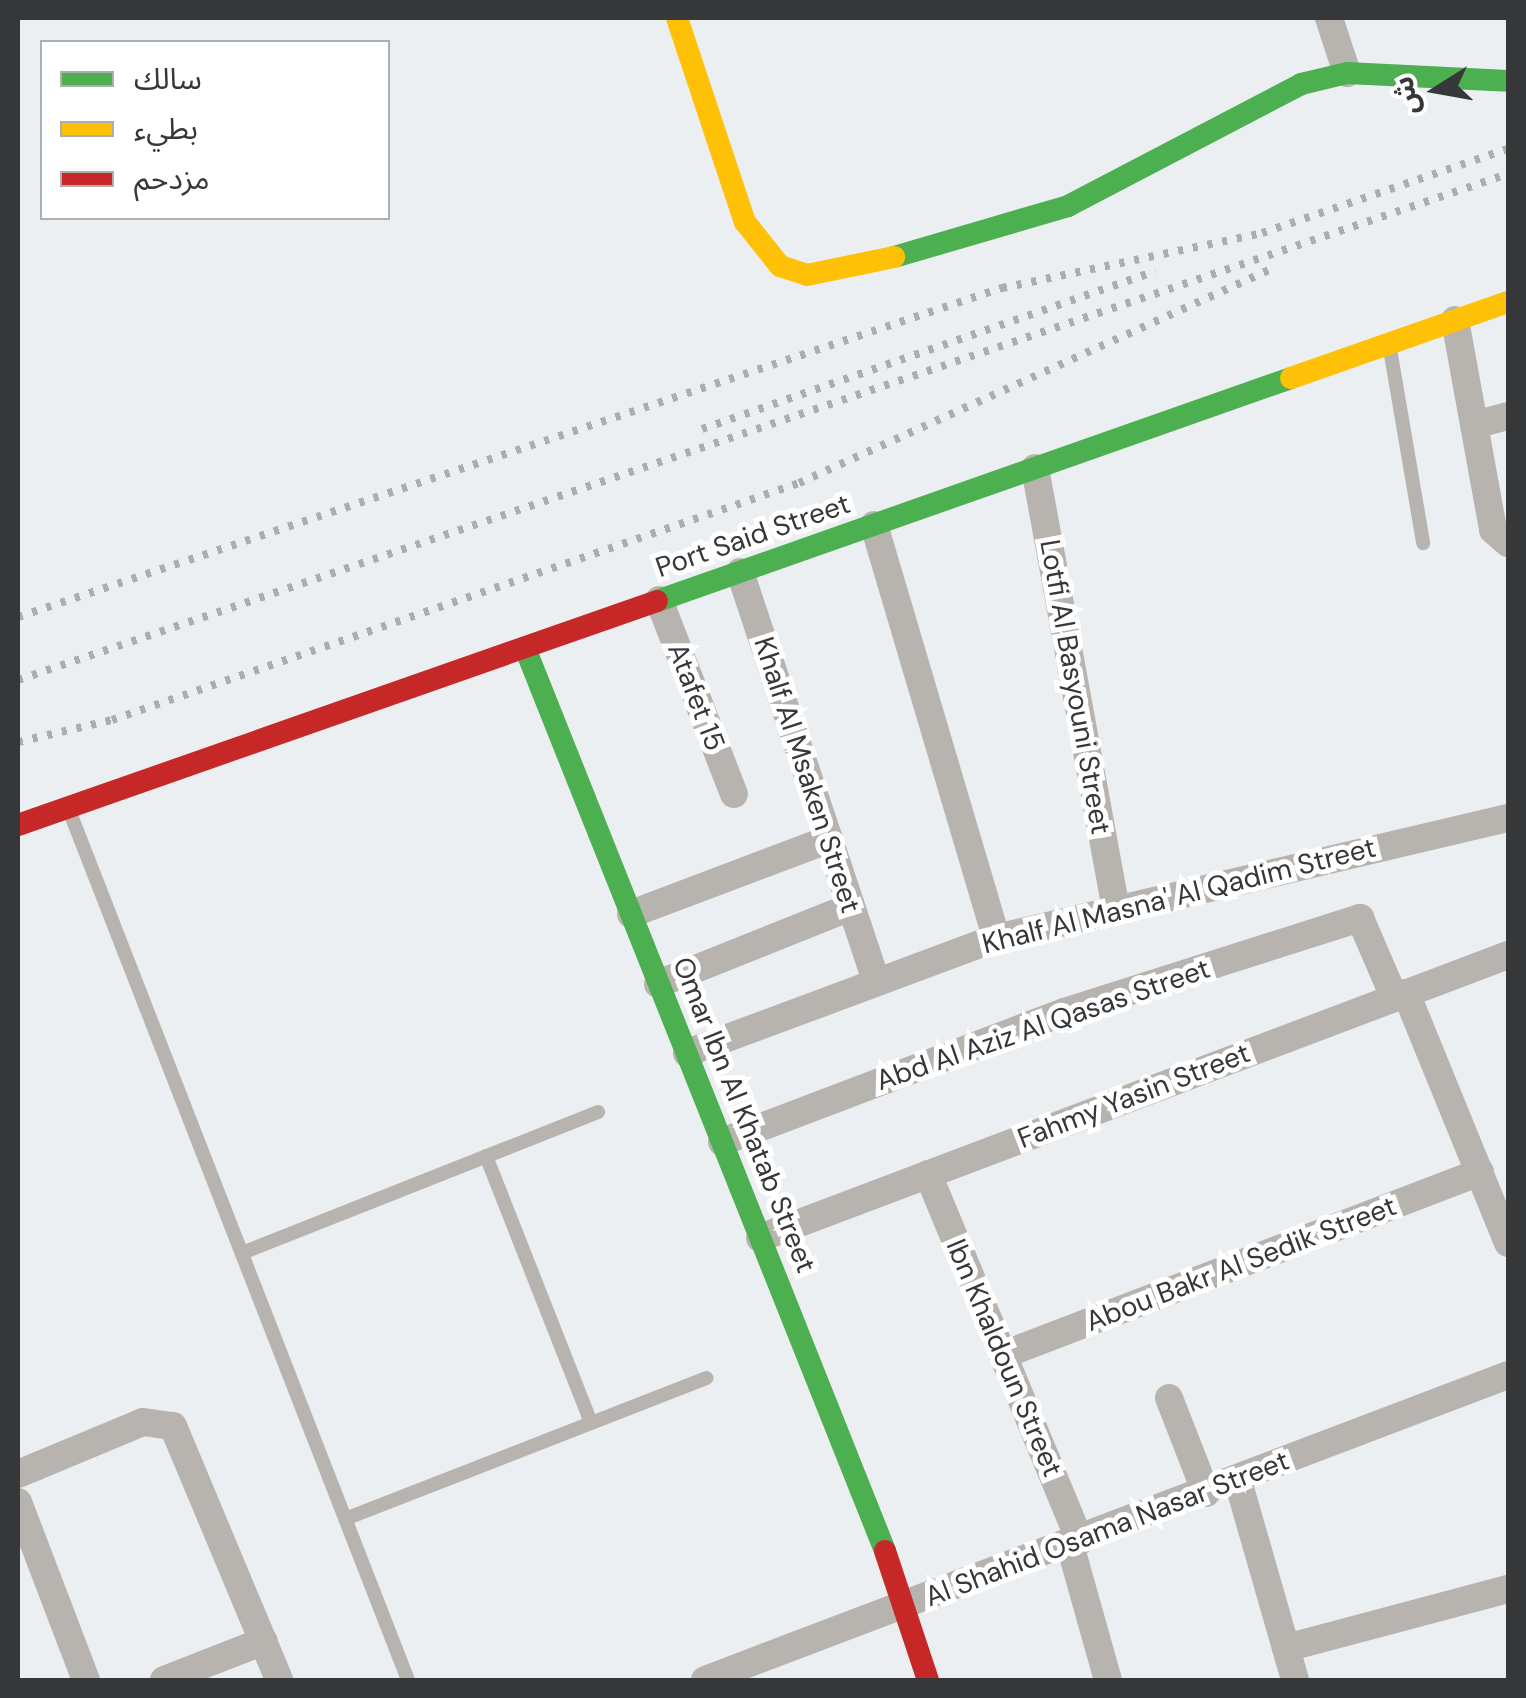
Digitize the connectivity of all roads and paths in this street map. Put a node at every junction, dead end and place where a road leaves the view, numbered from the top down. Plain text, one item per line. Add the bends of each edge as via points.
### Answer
1 (677, 18) edge
2 (1330, 18) edge
3 (1347, 73) junction
4 (1508, 81) edge
5 (1508, 302) edge
6 (1456, 320) junction
7 (1390, 343) junction
8 (1508, 416) edge
9 (1474, 425) junction
10 (1035, 468) junction
11 (874, 525) junction
12 (1423, 543) dead end
13 (1508, 543) edge
14 (740, 572) junction
15 (659, 600) junction
16 (525, 648) junction
17 (734, 794) dead end
18 (68, 808) junction
19 (1508, 818) edge
20 (18, 825) edge
21 (829, 839) junction
22 (1115, 906) junction
23 (851, 907) junction
24 (631, 914) junction
25 (996, 938) junction
26 (1508, 954) edge
27 (875, 978) junction
28 (658, 984) junction
29 (1400, 995) junction
30 (687, 1054) junction
31 (598, 1112) dead end
32 (722, 1142) junction
33 (486, 1156) junction
34 (1480, 1172) junction
35 (928, 1174) junction
36 (760, 1238) junction
37 (1508, 1243) edge
38 (242, 1253) junction
39 (1003, 1355) junction
40 (1508, 1375) edge
41 (706, 1378) dead end
42 (1169, 1398) dead end
43 (591, 1423) junction
44 (18, 1474) edge
45 (1238, 1480) junction
46 (1206, 1493) junction
47 (18, 1502) edge
48 (345, 1519) junction
49 (1075, 1543) junction
50 (1508, 1589) edge
51 (906, 1605) junction
52 (264, 1641) junction
53 (1286, 1648) junction
54 (178, 1678) edge
55 (86, 1680) edge
56 (279, 1680) edge
57 (408, 1680) edge
58 (706, 1680) edge
59 (928, 1680) edge
60 (1108, 1680) edge
61 (1295, 1680) edge

1 - 3 street via 745,222 758,247 807,275 918,252 1068,206 1252,103
2 - 3 street
3 - 4 street
5 - 6 street, Port Said Street
6 - 7 street, Port Said Street
6 - 9 street
7 - 10 street, Port Said Street
7 - 12 lane
8 - 9 street
9 - 13 street via 1493,530
10 - 11 street, Port Said Street
10 - 22 street, Lotfi Al Basyouni Street
11 - 14 street, Port Said Street
11 - 25 street
14 - 15 street, Port Said Street
14 - 21 street, Khalf Al Msaken Street
15 - 16 street, Port Said Street
15 - 17 street, Atafet 15
16 - 18 street, Port Said Street
16 - 24 street, Omar Ibn Al Khatab Street
18 - 20 street, Port Said Street
18 - 38 lane
19 - 22 street, Khalf Al Masna' Al Qadim Street
21 - 23 street, Khalf Al Msaken Street
21 - 24 street
22 - 25 street, Khalf Al Masna' Al Qadim Street
23 - 27 street, Khalf Al Msaken Street
23 - 28 street
24 - 28 street, Omar Ibn Al Khatab Street
25 - 27 street, Khalf Al Masna' Al Qadim Street
26 - 29 street, Fahmy Yasin Street
27 - 30 street, Khalf Al Masna' Al Qadim Street
28 - 30 street, Omar Ibn Al Khatab Street
29 - 32 street, Abd Al Aziz Al Qasas Street via 1366,922 1064,1012
29 - 34 street
29 - 35 street, Fahmy Yasin Street
30 - 32 street, Omar Ibn Al Khatab Street
31 - 33 lane
32 - 36 street, Omar Ibn Al Khatab Street
33 - 38 lane
33 - 43 lane
34 - 37 street
34 - 39 street, Abou Bakr Al Sedik Street
35 - 36 street, Fahmy Yasin Street
35 - 39 street, Ibn Khaldoun Street
36 - 51 street, Omar Ibn Al Khatab Street
38 - 48 lane
39 - 49 street, Ibn Khaldoun Street
40 - 45 street, Al Shahid Osama Nasar Street
41 - 43 lane
42 - 46 street
43 - 48 lane
44 - 52 street via 143,1422 174,1426
45 - 46 street, Al Shahid Osama Nasar Street
45 - 53 street
46 - 49 street, Al Shahid Osama Nasar Street
47 - 55 street
48 - 57 lane
49 - 51 street, Al Shahid Osama Nasar Street
49 - 60 street, Ibn Khaldoun Street
50 - 53 street
51 - 58 street, Al Shahid Osama Nasar Street
51 - 59 street, Omar Ibn Al Khatab Street
52 - 54 street
52 - 56 street
53 - 61 street

